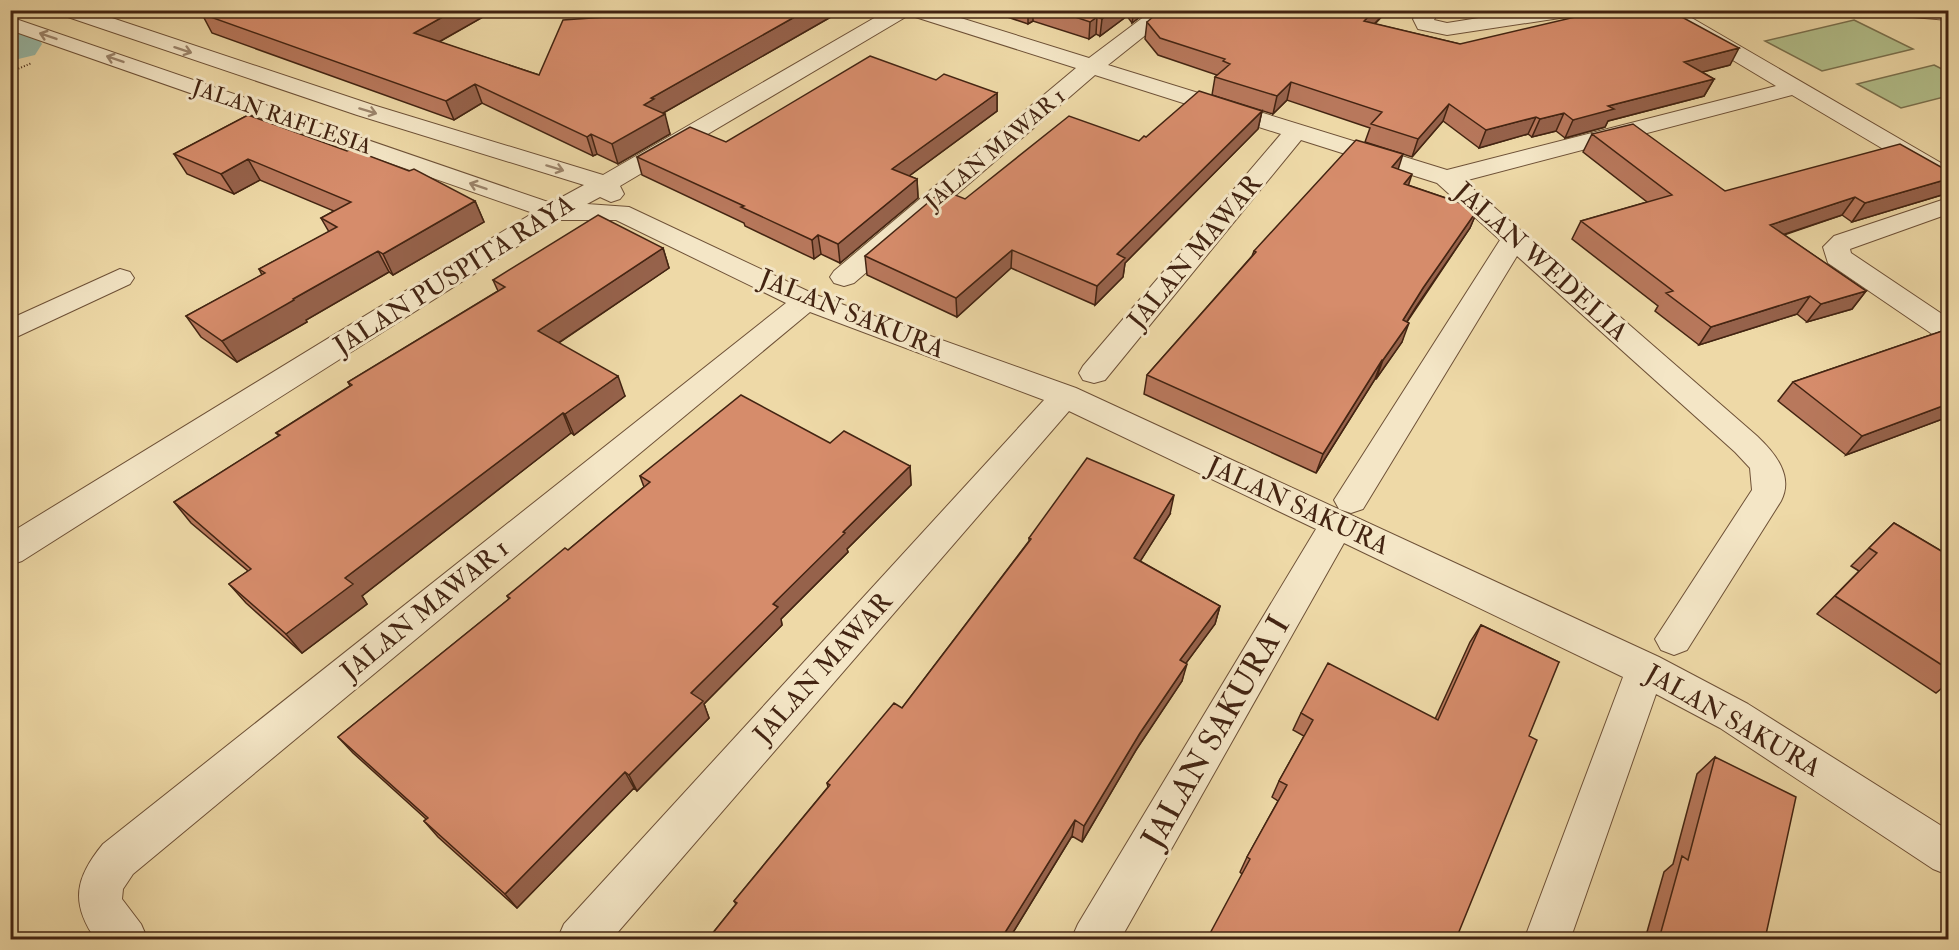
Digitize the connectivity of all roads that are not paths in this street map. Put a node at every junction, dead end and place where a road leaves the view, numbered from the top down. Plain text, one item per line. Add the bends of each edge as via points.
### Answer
1 (66, 10) edge
2 (560, 10) edge
3 (622, 10) edge
4 (903, 10) edge
5 (913, 10) edge
6 (1167, 10) edge
7 (1430, 10) edge
8 (1573, 10) edge
9 (1663, 10) edge
10 (1901, 10) edge
11 (1948, 14) edge
12 (10, 23) edge
13 (1090, 68) junction
14 (1794, 88) junction
15 (1296, 131) junction
16 (1948, 177) edge
17 (1446, 178) junction
18 (606, 184) junction
19 (1948, 206) edge
20 (553, 212) junction
21 (620, 212) junction
22 (1514, 239) junction
23 (844, 277) dead end
24 (120, 278) dead end
25 (806, 301) junction
26 (10, 331) edge
27 (1948, 331) edge
28 (1094, 373) dead end
29 (1065, 396) junction
30 (1344, 512) junction
31 (10, 551) edge
32 (1674, 639) dead end
33 (1645, 669) junction
34 (1948, 854) edge
35 (125, 939) edge
36 (580, 939) edge
37 (1094, 939) edge
38 (1547, 939) edge

1 -> 18 street, JALAN RAFLESIA via 364,110
2 - 3 street
4 - 18 street, JALAN PUSPITA RAYA
5 - 13 street, JALAN WEDELIA
6 - 13 street, JALAN MAWAR 1
7 - 8 street via 1423,19 1425,25 1447,29
9 - 14 street
10 - 11 street
20 -> 12 street, JALAN RAFLESIA
13 - 15 street, JALAN WEDELIA
13 - 23 street, JALAN MAWAR 1
14 - 16 street
14 - 17 street
15 - 17 street, JALAN WEDELIA
15 - 28 street, JALAN MAWAR
17 - 22 street, JALAN WEDELIA
18 - 20 street, JALAN PUSPITA RAYA
18 - 21 street
19 - 27 street via 1836,247 1838,257
20 - 21 street, JALAN SAKURA
20 - 31 street, JALAN PUSPITA RAYA
21 - 25 street, JALAN SAKURA
22 - 30 street, JALAN SAKURA I
22 - 32 street, JALAN WEDELIA via 1746,444 1769,473 1769,492
24 - 26 street
25 - 29 street, JALAN SAKURA
25 - 35 street, JALAN MAWAR 1 via 118,860 99,887 100,907
29 - 30 street, JALAN SAKURA
29 - 36 street, JALAN MAWAR
30 - 33 street, JALAN SAKURA
30 - 37 street, JALAN SAKURA I
33 - 34 street, JALAN SAKURA via 1734,716
33 - 38 street

